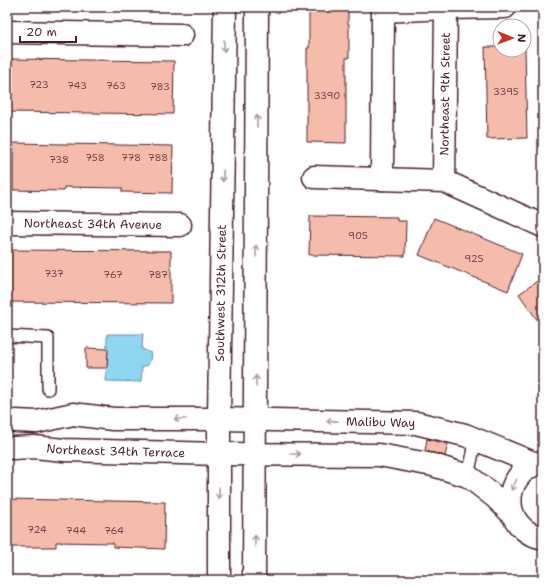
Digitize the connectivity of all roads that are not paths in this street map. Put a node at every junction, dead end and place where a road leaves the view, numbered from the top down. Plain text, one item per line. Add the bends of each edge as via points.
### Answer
1 (225, 7) edge
2 (505, 7) edge
3 (446, 8) edge
4 (384, 9) edge
5 (256, 11) edge
6 (7, 32) edge
7 (182, 35) dead end
8 (314, 177) dead end
9 (382, 179) junction
10 (444, 181) junction
11 (7, 223) edge
12 (180, 225) dead end
13 (543, 226) edge
14 (7, 336) edge
15 (48, 389) dead end
16 (20, 417) edge
17 (219, 419) junction
18 (256, 420) junction
19 (476, 439) junction
20 (10, 451) edge
21 (220, 454) junction
22 (256, 454) junction
23 (540, 463) edge
24 (468, 476) junction
25 (513, 515) junction
26 (543, 538) edge
27 (219, 580) edge
28 (254, 580) edge

1 -> 17 street, Southwest 312th Street
2 - 3 street
3 - 4 street
3 - 10 street, Northeast 9th Street
4 - 9 street
18 -> 5 street
6 - 7 street
8 - 9 street
9 - 10 street
10 - 13 street
11 - 12 street, Northeast 34th Avenue
14 - 15 lane via 48,338
17 -> 16 street via 113,419 73,414
16 - 20 street via 18,432
17 - 18 street, Malibu Way
17 - 21 street, Southwest 312th Street
19 -> 18 street, Malibu Way via 416,423
18 - 22 street
19 - 23 street, Malibu Way
19 - 24 lane
20 - 21 street, Northeast 34th Terrace via 34,447
21 - 22 street
21 -> 27 street, Southwest 312th Street
22 -> 24 street via 379,455 433,465
28 -> 22 street
23 -> 25 street, Malibu Way via 522,472 513,485 510,500
24 - 25 street
25 - 26 street via 524,529

